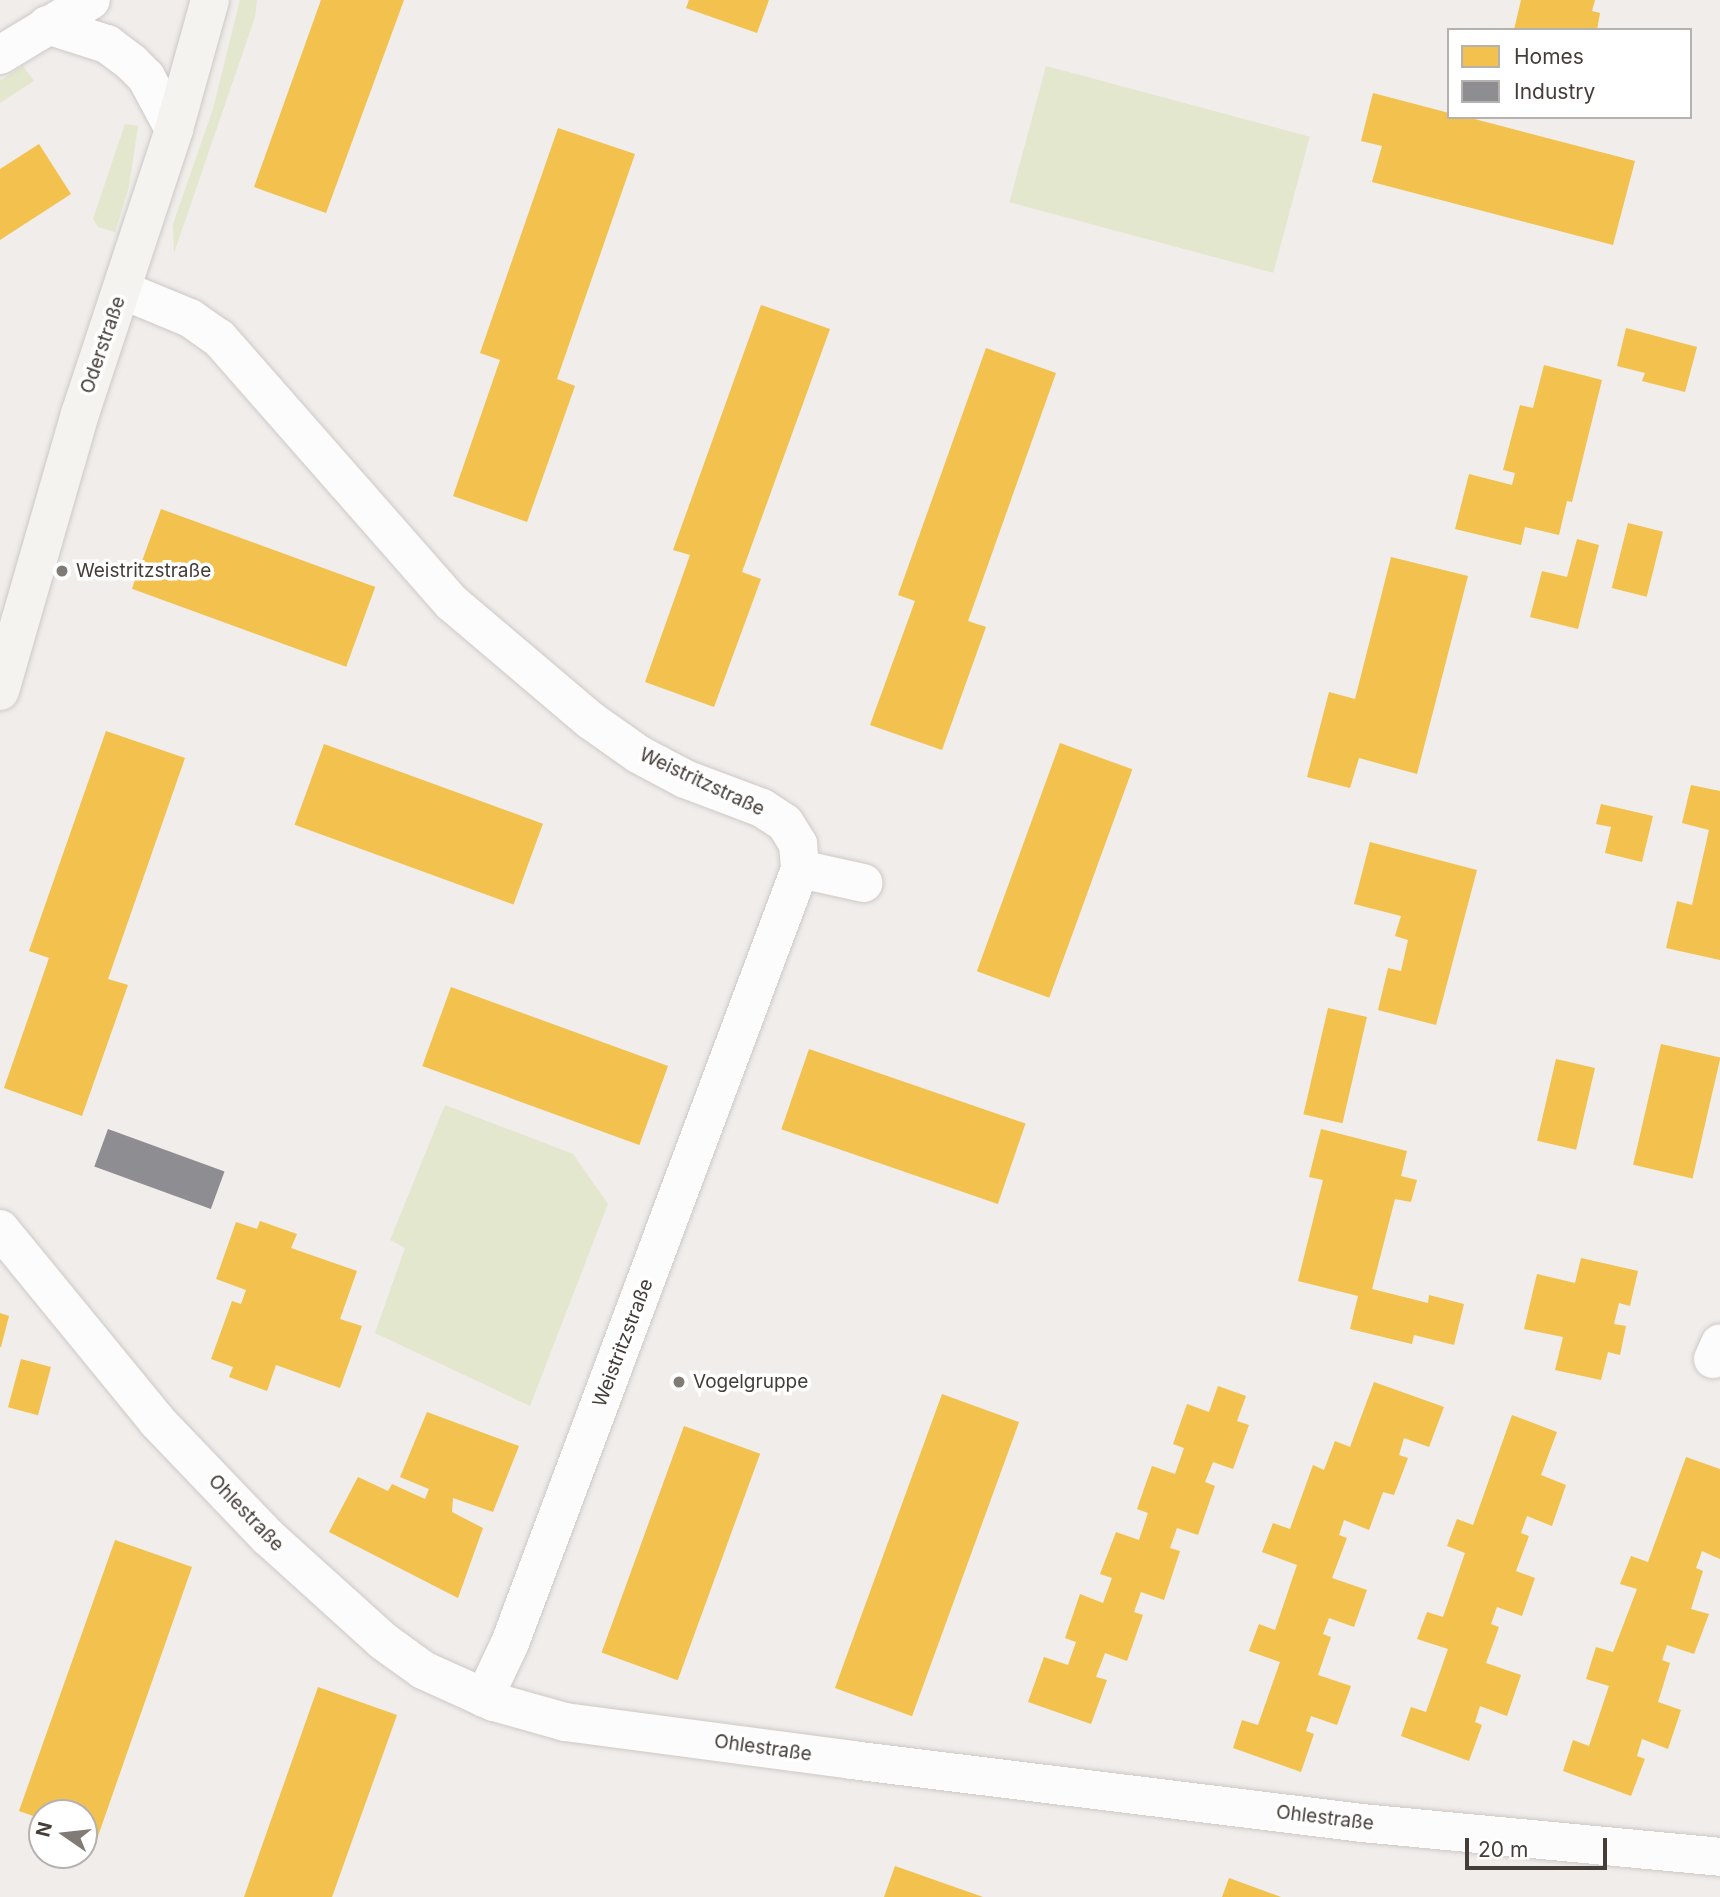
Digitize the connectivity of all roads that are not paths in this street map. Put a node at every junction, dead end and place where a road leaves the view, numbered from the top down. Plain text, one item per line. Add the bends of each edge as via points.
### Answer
1 (91, 0) edge
2 (210, 0) edge
3 (47, 25) junction
4 (0, 55) edge
5 (174, 129) junction
6 (122, 290) junction
7 (0, 691) edge
8 (800, 869) junction
9 (863, 883) dead end
10 (0, 1229) edge
11 (484, 1698) junction
12 (1720, 1857) edge

1 - 3 street
2 - 5 street, Oderstraße
3 - 4 street
3 - 5 street via 107,44 132,63 146,77
5 - 6 street, Oderstraße
6 - 7 street, Oderstraße via 79,414
6 - 8 street, Weistritzstraße via 190,318 219,338 452,603 528,670 638,754 685,779 762,808 785,823 798,844
8 - 9 street
8 - 11 street, Weistritzstraße via 510,1643
10 - 11 street, Ohlestraße via 157,1421 268,1537 383,1641 423,1670
11 - 12 street, Ohlestraße via 565,1722 852,1760 1362,1823

